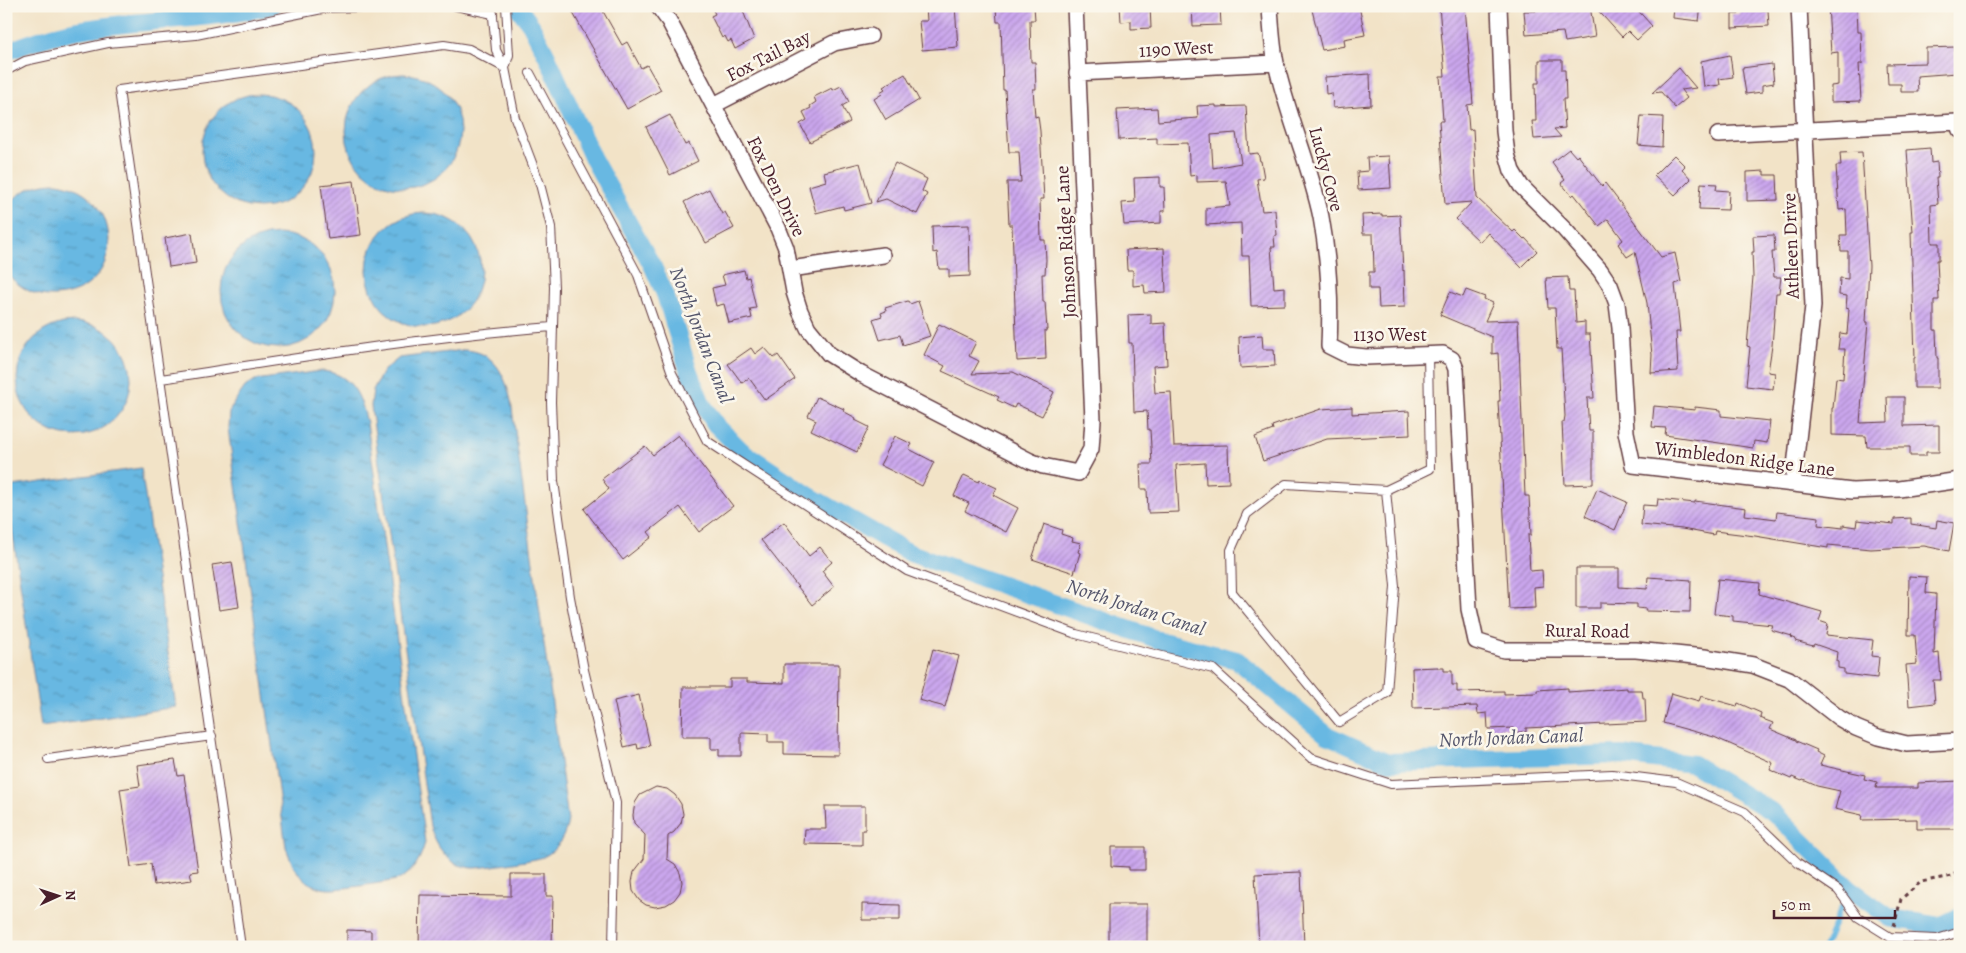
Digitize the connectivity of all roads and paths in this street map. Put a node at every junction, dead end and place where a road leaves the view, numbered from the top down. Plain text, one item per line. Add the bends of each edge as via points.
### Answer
1 (403, 6) edge
2 (456, 6) edge
3 (506, 6) edge
4 (658, 6) edge
5 (1074, 6) edge
6 (1270, 6) edge
7 (1499, 6) edge
8 (1799, 6) edge
9 (493, 10) edge
10 (870, 36) dead end
11 (1276, 62) junction
12 (505, 68) junction
13 (6, 71) edge
14 (530, 73) dead end
15 (1078, 73) junction
16 (714, 105) junction
17 (1958, 126) edge
18 (1805, 131) junction
19 (1718, 135) dead end
20 (883, 255) dead end
21 (791, 270) junction
22 (552, 327) junction
23 (1329, 346) joint
24 (1428, 354) junction
25 (1452, 359) joint
26 (161, 379) junction
27 (1078, 473) joint
28 (1960, 480) edge
29 (1793, 484) junction
30 (1386, 490) junction
31 (212, 736) junction
32 (1960, 741) edge
33 (48, 759) dead end
34 (1960, 871) edge
35 (1892, 931) dead end
36 (1960, 932) edge
37 (241, 947) edge
38 (613, 947) edge

1 - 13 lane via 327,8 196,34 108,43 25,62
2 - 9 lane
3 - 12 lane via 509,56
4 - 16 street, Fox Den Drive
5 - 15 street, Johnson Ridge Lane
6 - 11 street, Lucky Cove
7 - 29 street, Wimbledon Ridge Lane via 1507,154 1521,186 1565,230 1610,285 1617,304 1626,432 1633,465
8 - 18 street, Athleen Drive
9 - 12 lane via 496,50
10 - 16 street, Fox Tail Bay via 834,43
11 - 15 street, 1190 West
11 - 23 street, Lucky Cove via 1320,216 1327,256
12 - 22 lane via 515,118 540,184 551,226 554,258
12 - 26 lane via 469,49 444,45 119,90
14 - 36 lane via 638,275 672,374 707,441 907,571 1076,634 1213,669 1311,758 1391,784 1612,774 1676,782 1745,812 1798,863 1838,890 1858,917 1890,937 1937,939
15 - 27 street, Johnson Ridge Lane via 1093,420 1091,449
16 - 21 street, Fox Den Drive via 778,228
17 - 18 street
18 - 19 street
18 - 29 street, Athleen Drive via 1813,306
20 - 21 street
21 - 27 street, Fox Den Drive via 800,312 808,328 829,354 861,374 1030,461
22 - 26 lane via 383,344
22 - 38 lane via 551,441 558,519 584,670 616,803
23 - 24 street, 1130 West via 1347,355 1366,357
24 - 25 street, 1130 West via 1443,354
24 - 30 lane via 1430,470
25 - 32 street, Rural Road via 1456,369 1468,609 1476,641 1504,650 1636,650 1753,665 1789,679 1839,718 1878,737 1907,744
26 - 31 lane
28 - 29 street, Wimbledon Ridge Lane via 1876,491
30 - 30 lane via 1286,484 1247,514 1231,550 1232,592 1339,722 1387,693 1394,586
31 - 33 lane
31 - 37 lane
34 - 35 path via 1921,882 1901,899

